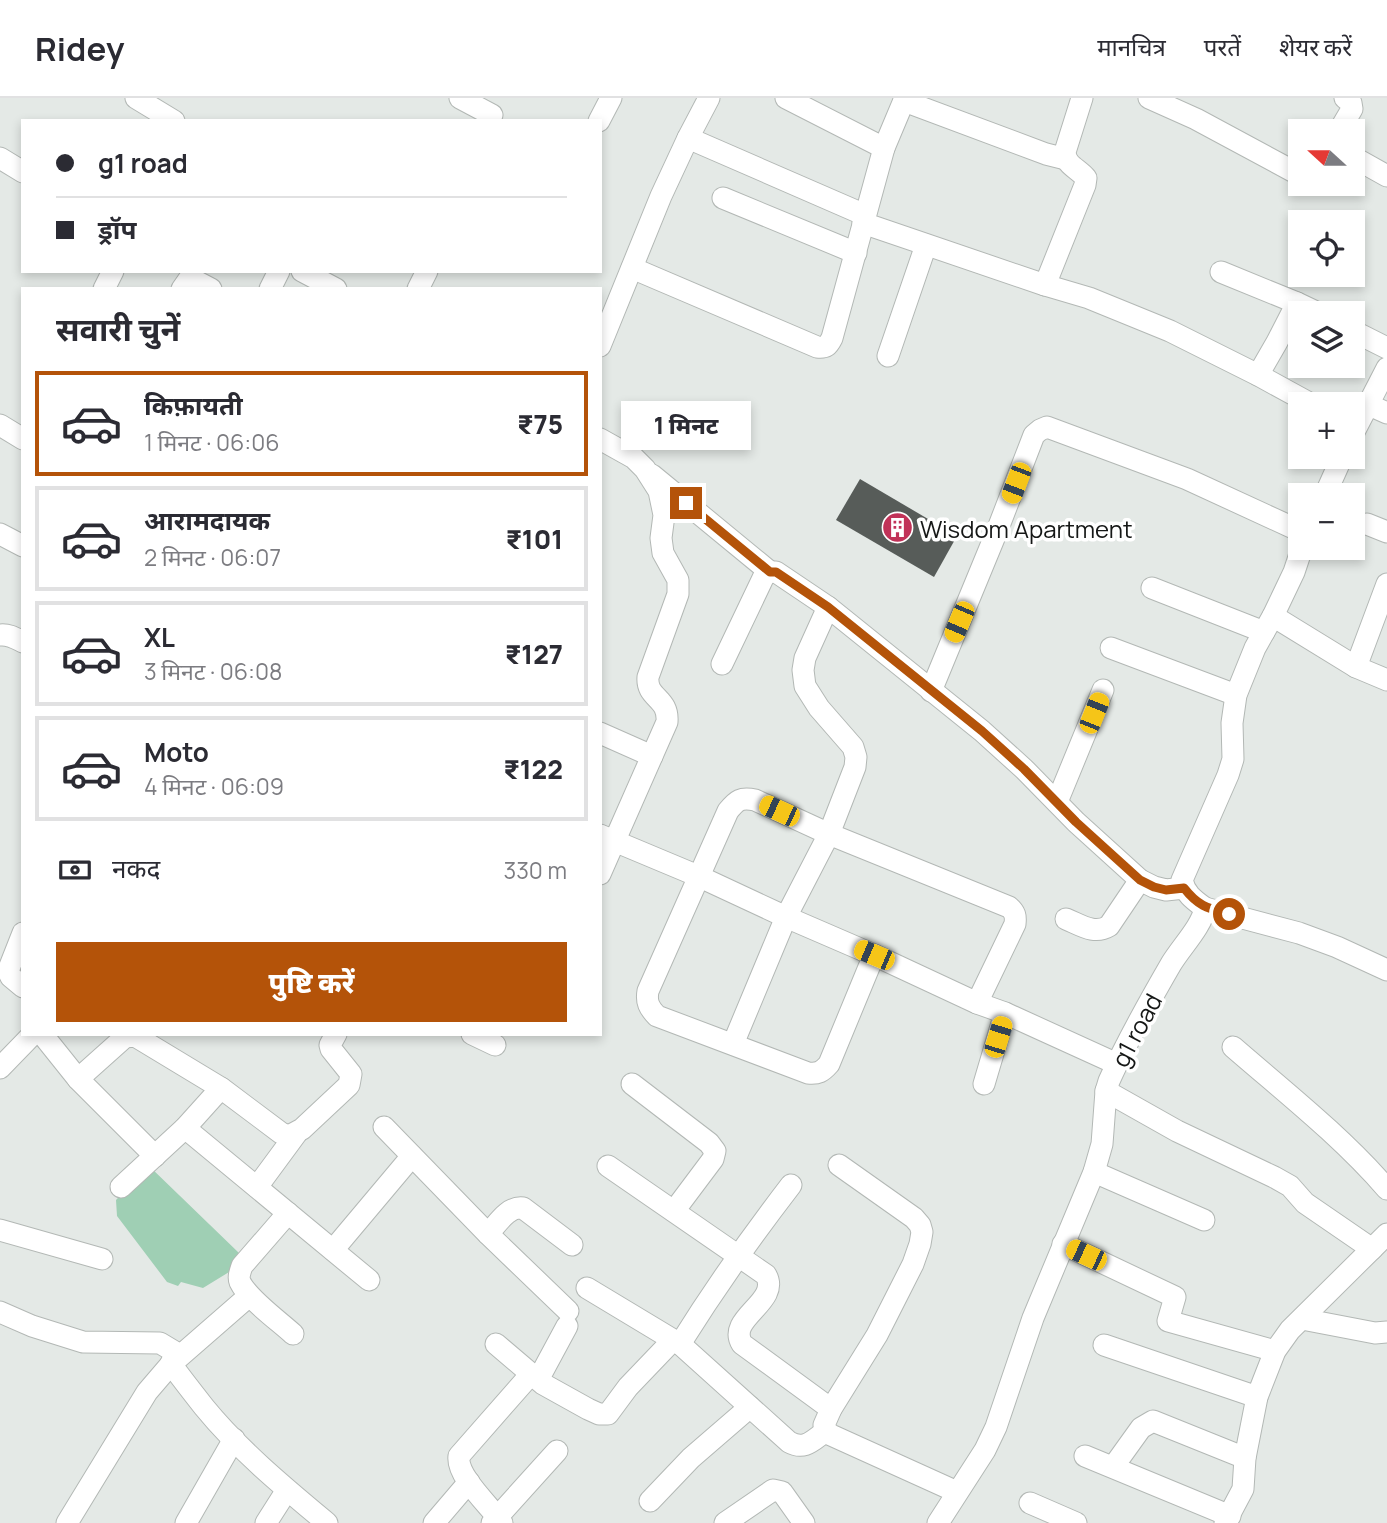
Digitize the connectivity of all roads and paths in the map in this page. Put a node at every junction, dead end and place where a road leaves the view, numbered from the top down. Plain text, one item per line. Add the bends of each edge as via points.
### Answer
1 (136, 98) edge
2 (460, 98) edge
3 (611, 98) edge
4 (709, 98) edge
5 (786, 98) edge
6 (1082, 98) edge
7 (1149, 98) edge
8 (1345, 98) edge
9 (904, 99) edge
10 (494, 111) edge
11 (171, 119) edge
12 (600, 119) edge
13 (1346, 119) edge
14 (688, 138) junction
15 (884, 148) junction
16 (0, 158) edge
17 (1066, 159) junction
18 (1365, 164) edge
19 (1288, 169) edge
20 (21, 171) edge
21 (1387, 176) edge
22 (723, 198) dead end
23 (864, 219) junction
24 (926, 245) junction
25 (856, 253) junction
26 (632, 268) junction
27 (1221, 272) dead end
28 (306, 273) edge
29 (1045, 285) junction
30 (183, 287) edge
31 (207, 287) edge
32 (332, 287) edge
33 (1292, 301) edge
34 (1288, 321) edge
35 (1365, 337) edge
36 (602, 341) edge
37 (1387, 348) edge
38 (888, 356) dead end
39 (1387, 368) edge
40 (1258, 374) junction
41 (1290, 392) edge
42 (1367, 404) junction
43 (1365, 408) edge
44 (1387, 413) edge
45 (0, 425) edge
46 (21, 438) edge
47 (602, 440) edge
48 (645, 469) junction
49 (1288, 525) edge
50 (0, 534) edge
51 (21, 545) edge
52 (1298, 560) edge
53 (770, 572) junction
54 (1387, 584) edge
55 (1152, 588) dead end
56 (828, 607) junction
57 (1269, 624) junction
58 (0, 635) edge
59 (21, 641) edge
60 (1111, 648) dead end
61 (722, 664) dead end
62 (1356, 667) junction
63 (1387, 680) edge
64 (930, 691) junction
65 (1103, 691) dead end
66 (1236, 695) junction
67 (602, 734) edge
68 (652, 755) junction
69 (1057, 803) junction
70 (829, 834) junction
71 (607, 838) edge
72 (602, 864) edge
73 (698, 876) junction
74 (1140, 880) junction
75 (1184, 888) junction
76 (1205, 908) junction
77 (786, 917) junction
78 (1066, 919) dead end
79 (21, 936) edge
80 (874, 955) junction
81 (5, 958) edge
82 (1387, 970) edge
83 (21, 986) edge
84 (977, 1003) junction
85 (1005, 1013) junction
86 (31, 1036) edge
87 (44, 1036) edge
88 (336, 1036) edge
89 (476, 1036) edge
90 (733, 1044) junction
91 (495, 1045) dead end
92 (1233, 1048) dead end
93 (1116, 1064) junction
94 (0, 1068) edge
95 (78, 1079) junction
96 (632, 1084) dead end
97 (984, 1084) dead end
98 (221, 1088) junction
99 (1106, 1091) junction
100 (384, 1127) dead end
101 (185, 1128) junction
102 (296, 1134) junction
103 (155, 1156) junction
104 (412, 1156) junction
105 (839, 1165) dead end
106 (608, 1166) dead end
107 (1094, 1171) junction
108 (791, 1185) dead end
109 (121, 1187) dead end
110 (257, 1188) junction
111 (1387, 1189) edge
112 (674, 1211) junction
113 (288, 1213) junction
114 (1204, 1220) dead end
115 (0, 1230) edge
116 (488, 1234) junction
117 (1380, 1241) edge
118 (1063, 1244) junction
119 (572, 1245) dead end
120 (333, 1250) junction
121 (738, 1255) junction
122 (102, 1259) dead end
123 (369, 1280) dead end
124 (587, 1288) dead end
125 (250, 1296) junction
126 (0, 1312) edge
127 (1302, 1319) junction
128 (1387, 1332) edge
129 (293, 1334) dead end
130 (677, 1342) junction
131 (496, 1344) dead end
132 (1104, 1345) dead end
133 (1275, 1351) junction
134 (171, 1364) junction
135 (543, 1383) junction
136 (1257, 1397) junction
137 (750, 1407) junction
138 (831, 1409) junction
139 (826, 1431) junction
140 (234, 1439) junction
141 (557, 1451) dead end
142 (1086, 1456) dead end
143 (1245, 1458) junction
144 (1113, 1467) junction
145 (469, 1482) junction
146 (287, 1490) junction
147 (957, 1492) junction
148 (650, 1501) dead end
149 (1030, 1503) dead end
150 (796, 1520) edge
151 (1228, 1520) edge
152 (497, 1521) edge
153 (67, 1523) edge
154 (186, 1523) edge
155 (266, 1523) edge
156 (327, 1523) edge
157 (434, 1523) edge
158 (725, 1523) edge
159 (938, 1523) edge
160 (1076, 1523) edge

1 - 11 street
2 - 10 street
3 - 12 street
4 - 14 street
5 - 15 street
6 - 17 street
7 - 19 street
8 - 13 street via 1352,109
9 - 15 street
9 - 17 street
14 - 23 street
14 - 26 street
15 - 23 street
16 - 20 street
17 - 29 street via 1086,178 1085,185
18 - 21 street
22 - 25 street
23 - 24 street
23 - 25 street
24 - 29 street
24 - 38 street
25 - 26 street via 832,338 823,348
26 - 36 street
27 - 33 street
28 - 32 street
29 - 40 street via 1170,331
30 - 31 street via 189,279
34 - 40 street
35 - 37 street
39 - 42 street
40 - 41 street
42 - 43 street
42 - 44 street
45 - 46 street
47 - 48 street
48 - 53 street
48 - 68 street via 659,491 663,553 678,580 678,594 648,677 649,690 668,713
49 - 64 street via 1187,479 1046,428 1040,430 1034,435
50 - 51 street
52 - 57 street
53 - 56 street
53 - 61 street
54 - 62 street
55 - 57 street
56 - 64 street
56 - 70 street via 806,658 805,687 856,757
57 - 62 street
57 - 66 street
58 - 59 street
60 - 66 street
62 - 63 street
64 - 69 street via 982,731
65 - 69 street
66 - 75 street via 1231,723 1233,759 1182,880
67 - 68 street
68 - 71 street
69 - 74 street
70 - 73 street via 743,798 728,811
70 - 77 street
70 - 84 street via 1014,911 1015,924
71 - 72 street
71 - 73 street
73 - 77 street
73 - 90 street via 647,999 657,1016
74 - 75 street via 1166,890
74 - 78 street via 1103,930
75 - 76 street
76 - 82 street via 1299,933
76 - 93 street, g1 road via 1204,917 1182,946
77 - 80 street
77 - 90 street
79 - 81 street
80 - 84 street
80 - 90 street via 823,1071 808,1073
81 - 83 street via 9,974
84 - 85 street
85 - 93 street
85 - 97 street
86 - 94 street
87 - 95 street
88 - 102 street via 331,1049 351,1074 349,1086
89 - 91 street
92 - 111 street via 1344,1143
93 - 99 street, g1 road
95 - 98 street via 125,1037 135,1036
95 - 103 street
96 - 112 street via 715,1151
98 - 101 street
98 - 102 street via 281,1133
99 - 107 street, g1 road via 1102,1144
99 - 117 street via 1275,1177 1305,1203
100 - 104 street
101 - 103 street
101 - 110 street
102 - 110 street
103 - 109 street
104 - 116 street
104 - 120 street
105 - 138 street via 914,1218 922,1233 913,1264 877,1335
106 - 112 street
107 - 114 street
107 - 118 street, g1 road
108 - 121 street
110 - 113 street
112 - 121 street
113 - 120 street
113 - 125 street via 242,1266 239,1281
115 - 122 street
116 - 119 street via 518,1207
116 - 135 street via 568,1319 538,1378
117 - 127 street
118 - 133 street via 1175,1297 1168,1321
118 - 147 street, g1 road via 996,1427
120 - 123 street
121 - 130 street
121 - 138 street via 770,1282 766,1295 741,1325 742,1344
124 - 130 street
125 - 129 street
125 - 134 street
126 - 134 street via 83,1342 160,1343 175,1352
127 - 128 street
127 - 133 street
130 - 135 street via 628,1387 608,1415 587,1409
130 - 137 street
131 - 135 street
132 - 136 street
133 - 136 street
134 - 140 street
134 - 153 street via 147,1392
135 - 145 street via 459,1456 459,1466
136 - 143 street
137 - 139 street via 796,1446 802,1447
137 - 148 street
138 - 139 street
139 - 147 street
140 - 146 street
140 - 154 street
141 - 152 street
142 - 144 street
143 - 144 street via 1153,1421 1140,1428
143 - 151 street via 1243,1489
144 - 151 street
145 - 152 street
145 - 157 street
146 - 155 street
146 - 156 street
147 - 159 street, g1 road
149 - 160 street
150 - 158 street via 782,1492 773,1490

